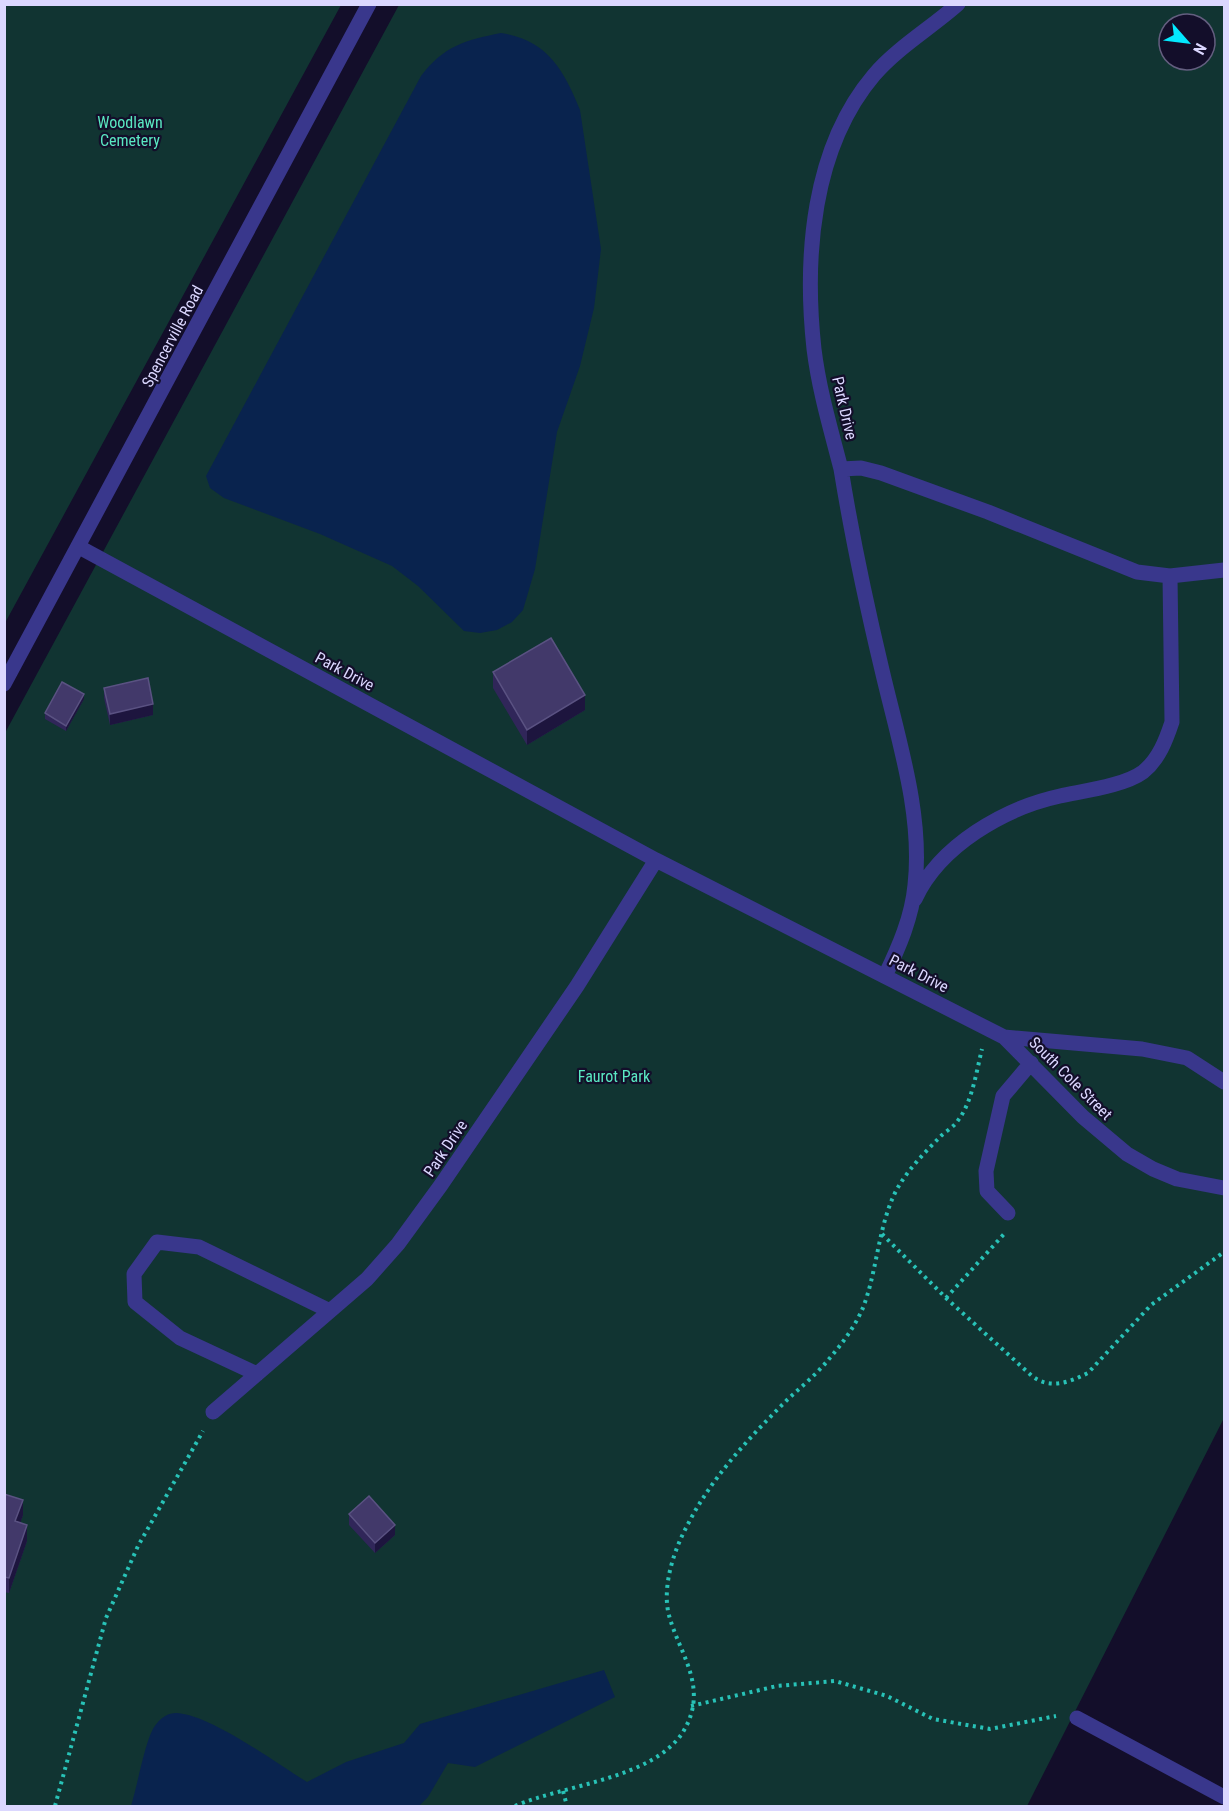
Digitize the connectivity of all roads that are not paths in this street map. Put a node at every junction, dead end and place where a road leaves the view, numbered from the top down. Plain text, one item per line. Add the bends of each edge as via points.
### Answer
1 (369, 4) edge
2 (958, 4) edge
3 (841, 470) junction
4 (79, 547) junction
5 (1224, 570) edge
6 (1170, 576) junction
7 (4, 684) edge
8 (656, 860) junction
9 (910, 911) junction
10 (885, 976) junction
11 (1004, 1037) junction
12 (1031, 1064) junction
13 (1224, 1082) edge
14 (1224, 1188) edge
15 (1008, 1213) road end
16 (330, 1311) junction
17 (257, 1374) junction
18 (213, 1412) road end
19 (1077, 1718) road end
20 (1224, 1797) edge

1 - 4 street, Spencerville Road
2 - 3 street, Park Drive via 875,74 837,132 824,174 816,218 811,307 814,351
3 - 6 street via 861,468 881,473 1117,565
3 - 9 street, Park Drive via 856,564 910,795 916,853
4 - 7 street, Spencerville Road
4 - 8 street, Park Drive
5 - 6 street
6 - 9 street via 1172,722 1155,760 1141,773 1123,781 1021,807 998,818 948,856 928,878
8 - 10 street, Park Drive
8 - 16 street, Park Drive via 577,986 441,1185 398,1244 367,1279
9 - 10 street
10 - 11 street, Park Drive
11 - 12 street, South Cole Street
11 - 13 street, South Cole Street via 1142,1049 1187,1058
12 - 14 street, South Cole Street via 1083,1117 1127,1154 1177,1179
12 - 15 street via 1003,1096 986,1171 987,1191
16 - 17 street, Park Drive
16 - 17 street via 199,1247 157,1242 134,1274 135,1302 180,1338
17 - 18 street, Park Drive
19 - 20 street

